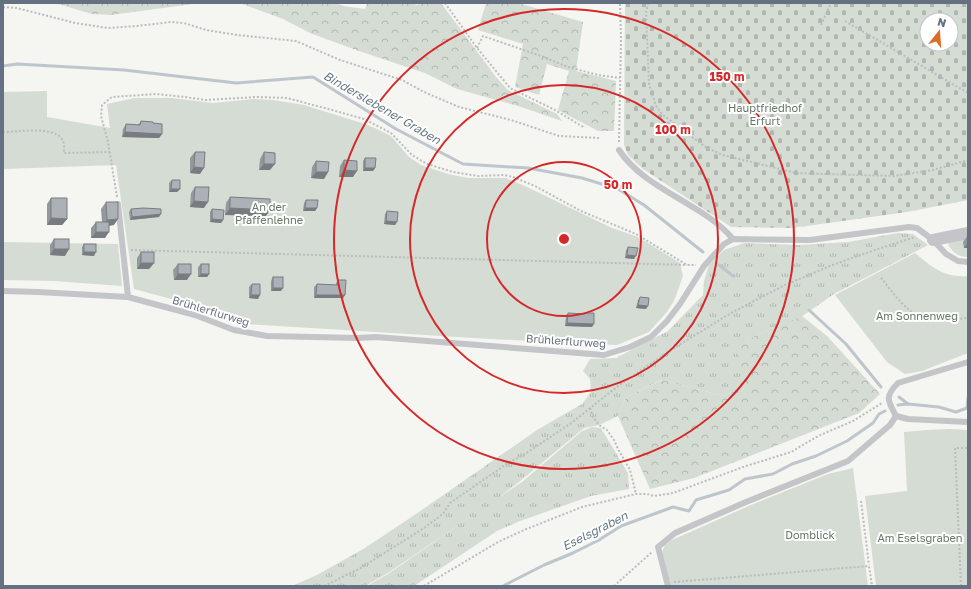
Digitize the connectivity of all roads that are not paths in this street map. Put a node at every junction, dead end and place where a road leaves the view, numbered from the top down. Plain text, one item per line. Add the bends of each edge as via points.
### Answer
1 (619, 150) road end
2 (118, 204) edge
3 (968, 233) edge
4 (929, 237) junction
5 (733, 239) junction
6 (968, 262) edge
7 (3, 291) edge
8 (128, 297) junction
9 (968, 362) edge
10 (896, 416) junction
11 (968, 422) edge
12 (668, 585) edge

1 - 5 lane via 631,166 722,227
2 - 8 lane
3 - 4 street
4 - 5 lane via 917,228 909,226 810,240
4 - 6 lane via 952,258
5 - 8 lane, Brühlerflurweg via 724,244 704,266 680,304 651,337 604,355 376,337 267,336 234,330 195,315
7 - 8 lane, Brühlerflurweg
9 - 10 lane via 898,384 890,391 888,400
10 - 11 lane
10 - 12 lane via 890,425 848,461 675,533 658,547

